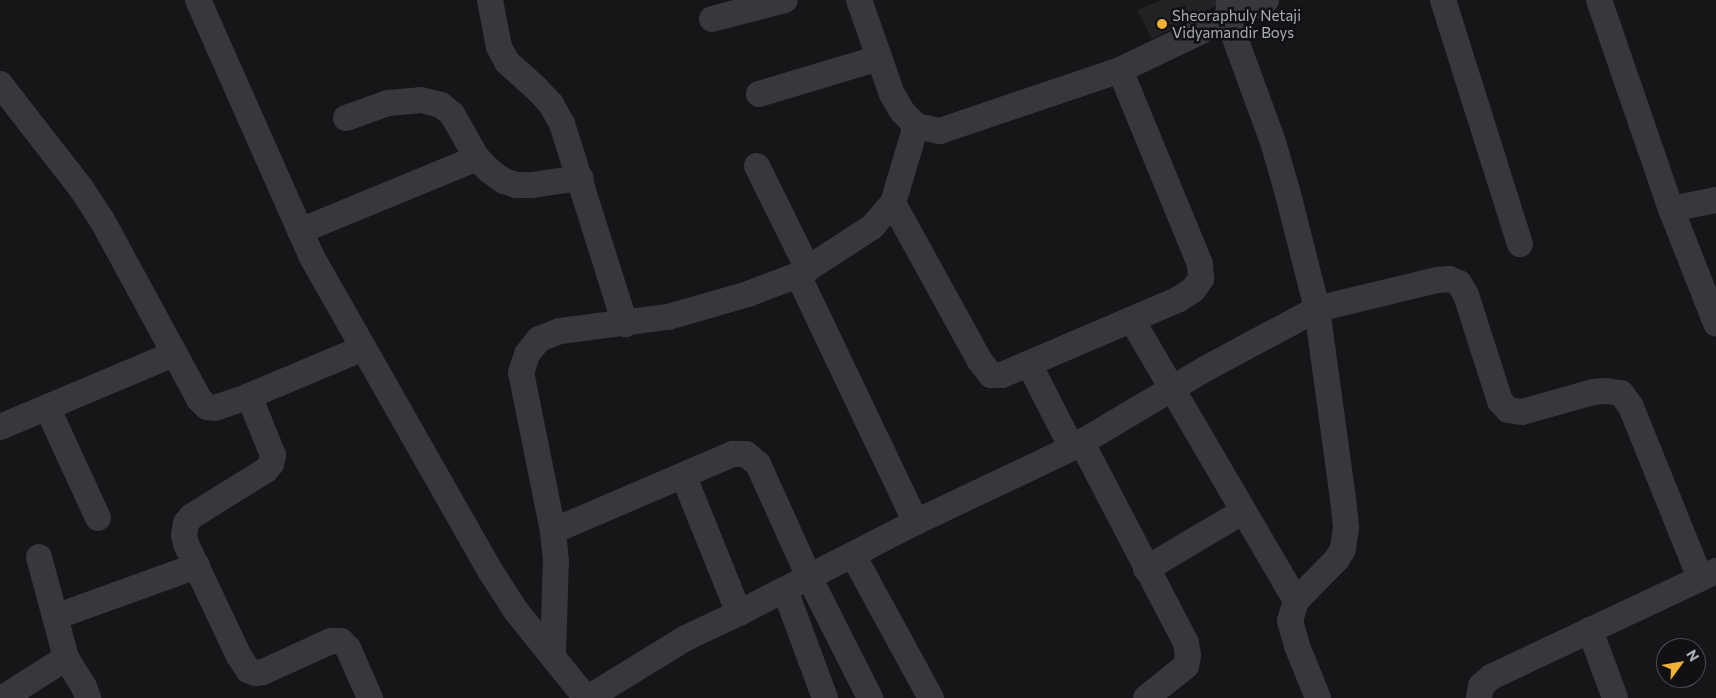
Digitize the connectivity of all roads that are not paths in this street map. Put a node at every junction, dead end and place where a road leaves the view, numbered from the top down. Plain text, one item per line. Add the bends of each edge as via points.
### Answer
1 (198, 0) edge
2 (490, 0) edge
3 (785, 0) edge
4 (859, 0) edge
5 (1266, 0) edge
6 (1443, 0) edge
7 (1600, 0) edge
8 (1228, 10) edge
9 (712, 19) dead end
10 (879, 58) junction
11 (1120, 70) junction
12 (0, 84) edge
13 (759, 94) dead end
14 (346, 118) dead end
15 (916, 126) junction
16 (477, 158) junction
17 (758, 166) dead end
18 (580, 178) junction
19 (1716, 200) edge
20 (893, 203) junction
21 (1671, 209) junction
22 (300, 231) junction
23 (1520, 244) dead end
24 (803, 272) junction
25 (1317, 309) junction
26 (1132, 320) junction
27 (1716, 323) edge
28 (626, 324) junction
29 (363, 348) junction
30 (174, 354) junction
31 (1029, 364) junction
32 (1173, 388) junction
33 (249, 396) junction
34 (47, 407) junction
35 (0, 427) edge
36 (1077, 446) junction
37 (684, 477) junction
38 (1242, 512) junction
39 (98, 518) dead end
40 (916, 522) junction
41 (553, 531) junction
42 (853, 555) junction
43 (40, 557) dead end
44 (197, 566) junction
45 (1146, 568) junction
46 (1708, 574) edge
47 (809, 577) junction
48 (785, 590) junction
49 (1296, 601) junction
50 (739, 614) junction
51 (54, 617) junction
52 (1590, 630) junction
53 (553, 654) junction
54 (66, 658) junction
55 (3, 698) edge
56 (88, 698) edge
57 (370, 698) edge
58 (587, 698) edge
59 (825, 698) edge
60 (870, 698) edge
61 (931, 698) edge
62 (1146, 698) edge
63 (1318, 698) edge
64 (1479, 698) edge
65 (1615, 698) edge

1 - 22 street
2 - 18 street via 499,47 507,62 551,104 562,124
3 - 9 street
4 - 10 street
5 - 8 street
6 - 23 street
7 - 21 street
8 - 11 street
8 - 25 street via 1273,142
10 - 13 street
10 - 15 street via 892,94
11 - 15 street via 940,131
11 - 26 street via 1200,264 1201,279 1193,290 1179,299
12 - 30 street via 82,188
14 - 16 street via 388,103 421,100 441,105 452,114
15 - 20 street
16 - 18 street via 504,181 516,185
16 - 22 street
17 - 24 street
18 - 28 street
19 - 21 street
20 - 24 street via 872,227
20 - 31 street via 980,361 991,375 1002,375
21 - 27 street
22 - 29 street
24 - 28 street via 705,307
24 - 40 street
25 - 32 street
25 - 46 street via 1449,279 1459,283 1466,295 1500,401 1508,410 1522,412 1606,390 1621,393 1631,407
25 - 49 street via 1346,527 1343,549 1337,559
26 - 31 street
26 - 32 street
28 - 41 street via 560,331 539,339 527,354 521,373
29 - 33 street
29 - 53 street via 491,572 516,611
30 - 33 street via 199,399 207,407 215,408
30 - 34 street
31 - 36 street
32 - 36 street
32 - 38 street
33 - 44 street via 273,455 266,470 192,516 186,523 186,544
34 - 35 street
34 - 39 street
36 - 40 street
36 - 45 street
37 - 41 street
37 - 47 street via 733,454 746,454 758,464
37 - 50 street
38 - 45 street
38 - 49 street
40 - 42 street
41 - 53 street via 556,561
42 - 47 street
42 - 61 street
43 - 51 street
44 - 51 street
44 - 57 street via 248,670 263,672 331,641 340,641 348,648
45 - 62 street via 1186,643 1188,655 1186,666
46 - 52 street
47 - 48 street
47 - 60 street
48 - 50 street
48 - 59 street
49 - 63 street via 1290,621
50 - 58 street via 662,650
51 - 54 street
52 - 64 street via 1492,677 1481,686
52 - 65 street
53 - 58 street
54 - 55 street
54 - 56 street

